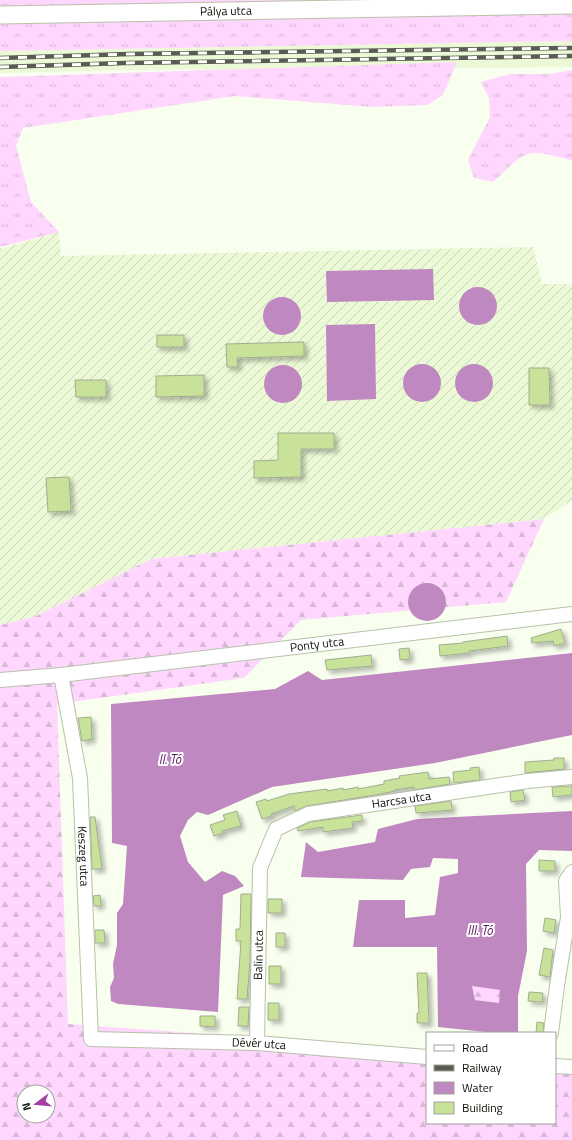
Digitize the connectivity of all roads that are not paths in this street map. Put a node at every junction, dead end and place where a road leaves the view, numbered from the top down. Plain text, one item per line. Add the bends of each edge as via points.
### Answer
1 (572, 5) edge
2 (0, 15) edge
3 (572, 614) edge
4 (61, 675) junction
5 (0, 680) edge
6 (572, 777) edge
7 (260, 868) joint
8 (572, 872) edge
9 (551, 1032) edge
10 (91, 1039) joint
11 (257, 1043) junction
12 (426, 1058) edge
13 (556, 1066) edge
14 (572, 1067) edge

1 - 2 street, Pálya utca
3 - 4 street, Ponty utca
4 - 5 street, Ponty utca
4 - 10 street, Keszeg utca via 80,778
6 - 7 street, Harcsa utca via 528,781 308,814 276,829
7 - 11 street, Balin utca
8 - 9 street via 566,881 568,917
10 - 11 street, Dévér utca
11 - 12 street, Dévér utca
13 - 14 street

